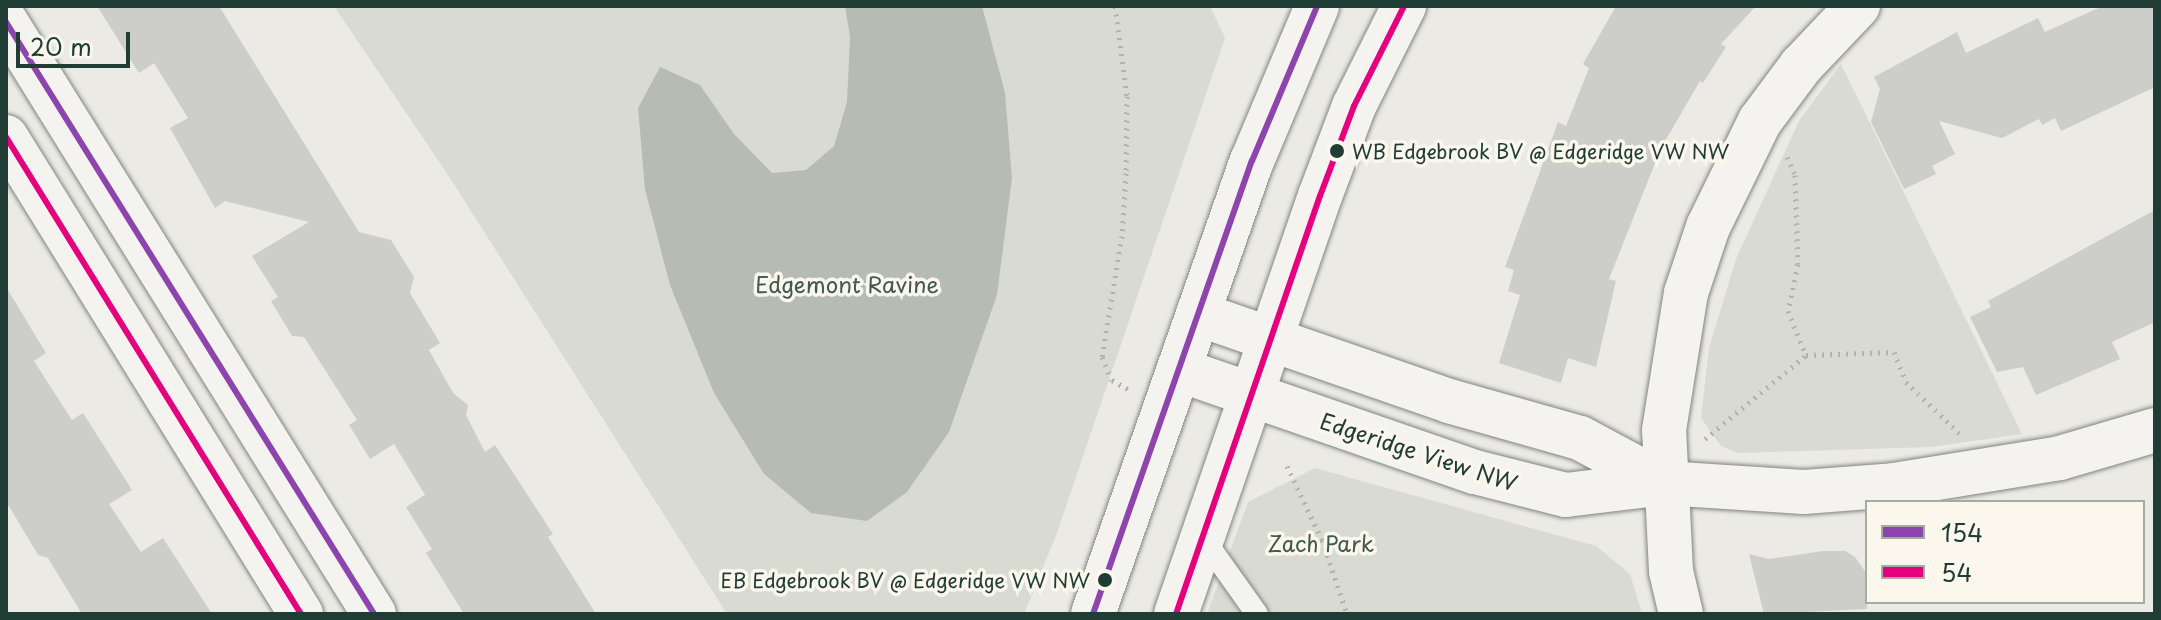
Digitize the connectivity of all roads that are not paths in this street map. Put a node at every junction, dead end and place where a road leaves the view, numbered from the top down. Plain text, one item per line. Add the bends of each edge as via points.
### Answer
1 (1317, 6) edge
2 (1404, 6) edge
3 (1858, 6) edge
4 (6, 22) edge
5 (6, 137) edge
6 (1198, 314) junction
7 (1270, 339) junction
8 (1180, 370) junction
9 (1251, 396) junction
10 (2155, 430) edge
11 (1664, 483) junction
12 (1203, 538) junction
13 (301, 614) edge
14 (374, 614) edge
15 (1093, 614) edge
16 (1176, 614) edge
17 (1257, 614) edge
18 (1681, 614) edge

1 - 6 street via 1252,161
2 - 7 street via 1354,106
3 - 11 street via 1801,66 1760,121 1708,227 1686,293 1664,430
4 - 14 street
5 - 13 street
6 - 7 street
6 - 8 street
7 - 9 street
7 - 11 street via 1463,405 1580,438
8 - 9 street, Edgeridge View NW
8 - 15 street
9 - 11 street, Edgeridge View NW via 1475,472 1566,495
9 - 12 street
10 - 11 street via 1981,474 1804,492
11 - 18 street
12 - 16 street
12 - 17 lane

